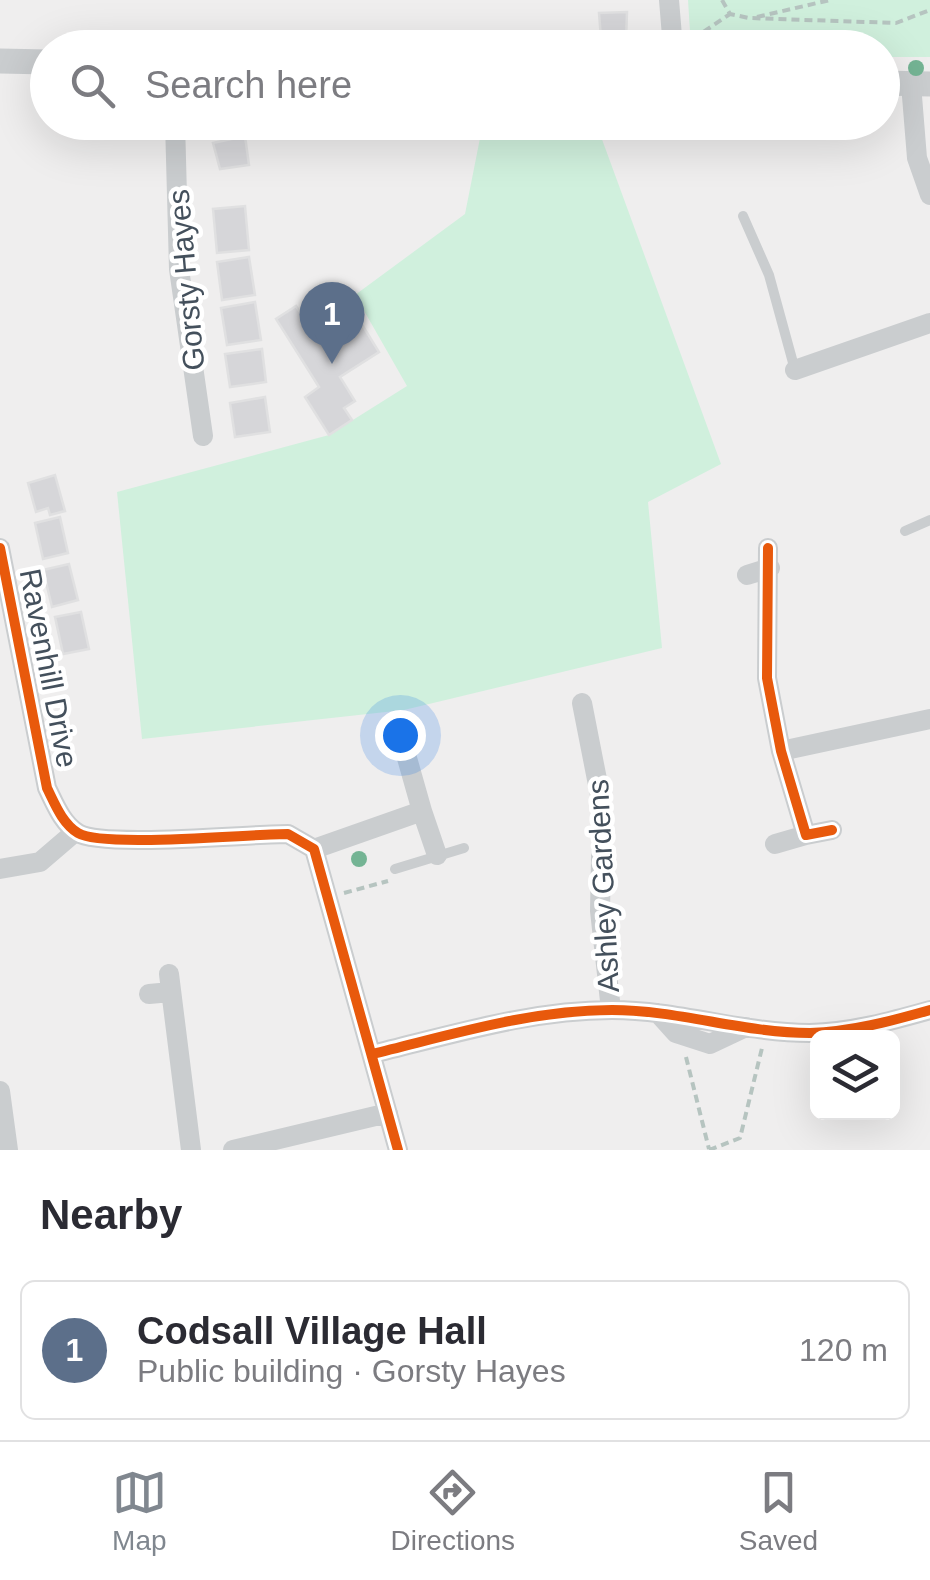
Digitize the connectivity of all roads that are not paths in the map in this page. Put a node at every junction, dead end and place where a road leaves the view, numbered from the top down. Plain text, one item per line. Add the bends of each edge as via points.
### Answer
1 (669, 0) edge
2 (673, 30) edge
3 (0, 61) edge
4 (30, 62) edge
5 (920, 84) edge
6 (175, 140) edge
7 (930, 196) edge
8 (742, 216) dead end
9 (930, 323) edge
10 (794, 370) joint
11 (203, 436) dead end
12 (930, 520) edge
13 (905, 532) dead end
14 (0, 548) edge
15 (747, 575) dead end
16 (582, 703) dead end
17 (930, 719) edge
18 (405, 751) dead end
19 (781, 751) junction
20 (422, 811) junction
21 (832, 830) dead end
22 (76, 832) junction
23 (806, 836) junction
24 (775, 844) dead end
25 (464, 848) dead end
26 (314, 850) junction
27 (438, 856) junction
28 (395, 869) dead end
29 (0, 870) edge
30 (149, 994) dead end
31 (611, 1010) junction
32 (930, 1010) edge
33 (372, 1054) junction
34 (0, 1091) edge
35 (388, 1113) junction
36 (8, 1150) edge
37 (192, 1150) edge
38 (233, 1150) edge
39 (398, 1150) edge

1 - 2 street
3 - 4 street
5 - 7 street via 917,158
6 - 11 street, Gorsty Hayes via 179,269
8 - 10 lane via 769,275
9 - 10 street
12 - 13 lane
14 - 22 street, Ravenhill Drive via 47,788
15 - 19 street via 769,558 767,678
16 - 31 street, Ashley Gardens via 602,805 600,911
17 - 19 street
18 - 20 street
19 - 23 street
20 - 26 street
20 - 27 street
21 - 23 street
22 - 26 street via 106,842 288,834
22 - 29 street via 40,862
23 - 24 street
25 - 27 lane
26 - 33 street
27 - 28 lane
30 - 37 street via 170,983
31 - 32 street via 841,1031
31 - 33 street via 507,1020
33 - 35 street
34 - 36 street
35 - 38 street
35 - 39 street

